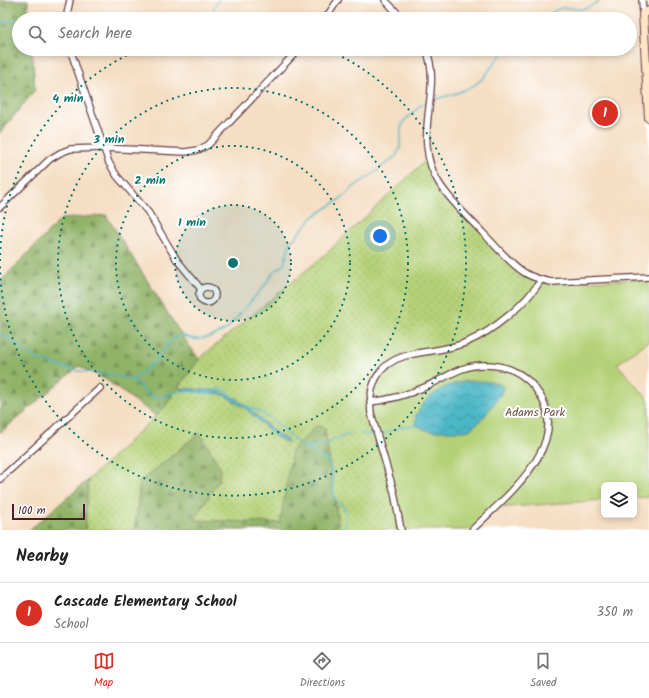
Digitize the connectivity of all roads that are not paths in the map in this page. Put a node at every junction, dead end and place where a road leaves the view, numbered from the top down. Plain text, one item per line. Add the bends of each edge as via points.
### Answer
1 (70, 0) edge
2 (338, 0) edge
3 (385, 0) edge
4 (642, 0) edge
5 (67, 12) edge
6 (330, 12) edge
7 (396, 12) edge
8 (646, 12) edge
9 (72, 56) edge
10 (292, 56) edge
11 (428, 56) edge
12 (648, 99) edge
13 (649, 118) edge
14 (103, 148) junction
15 (0, 207) edge
16 (649, 277) edge
17 (541, 280) junction
18 (201, 289) dead end
19 (100, 388) dead end
20 (370, 402) junction
21 (0, 480) edge
22 (401, 530) edge
23 (472, 530) edge

1 - 5 street
2 - 6 street
3 - 7 street
4 - 8 street
8 - 12 street
9 - 14 street
10 - 14 street via 208,145 198,150 185,152
11 - 17 street via 432,75 427,145 431,165 439,182 454,202 508,259 526,273
12 - 13 street
14 - 15 street via 70,149 60,153 50,159
14 - 18 street via 117,176 148,212 177,260
16 - 17 street via 560,282
17 - 20 street via 506,317 480,336 454,347 406,356 389,363 375,380
19 - 21 street
20 - 22 street via 394,492
20 - 23 street via 404,395 470,366 499,366 510,369 531,383 542,398 547,413 545,444 526,476

